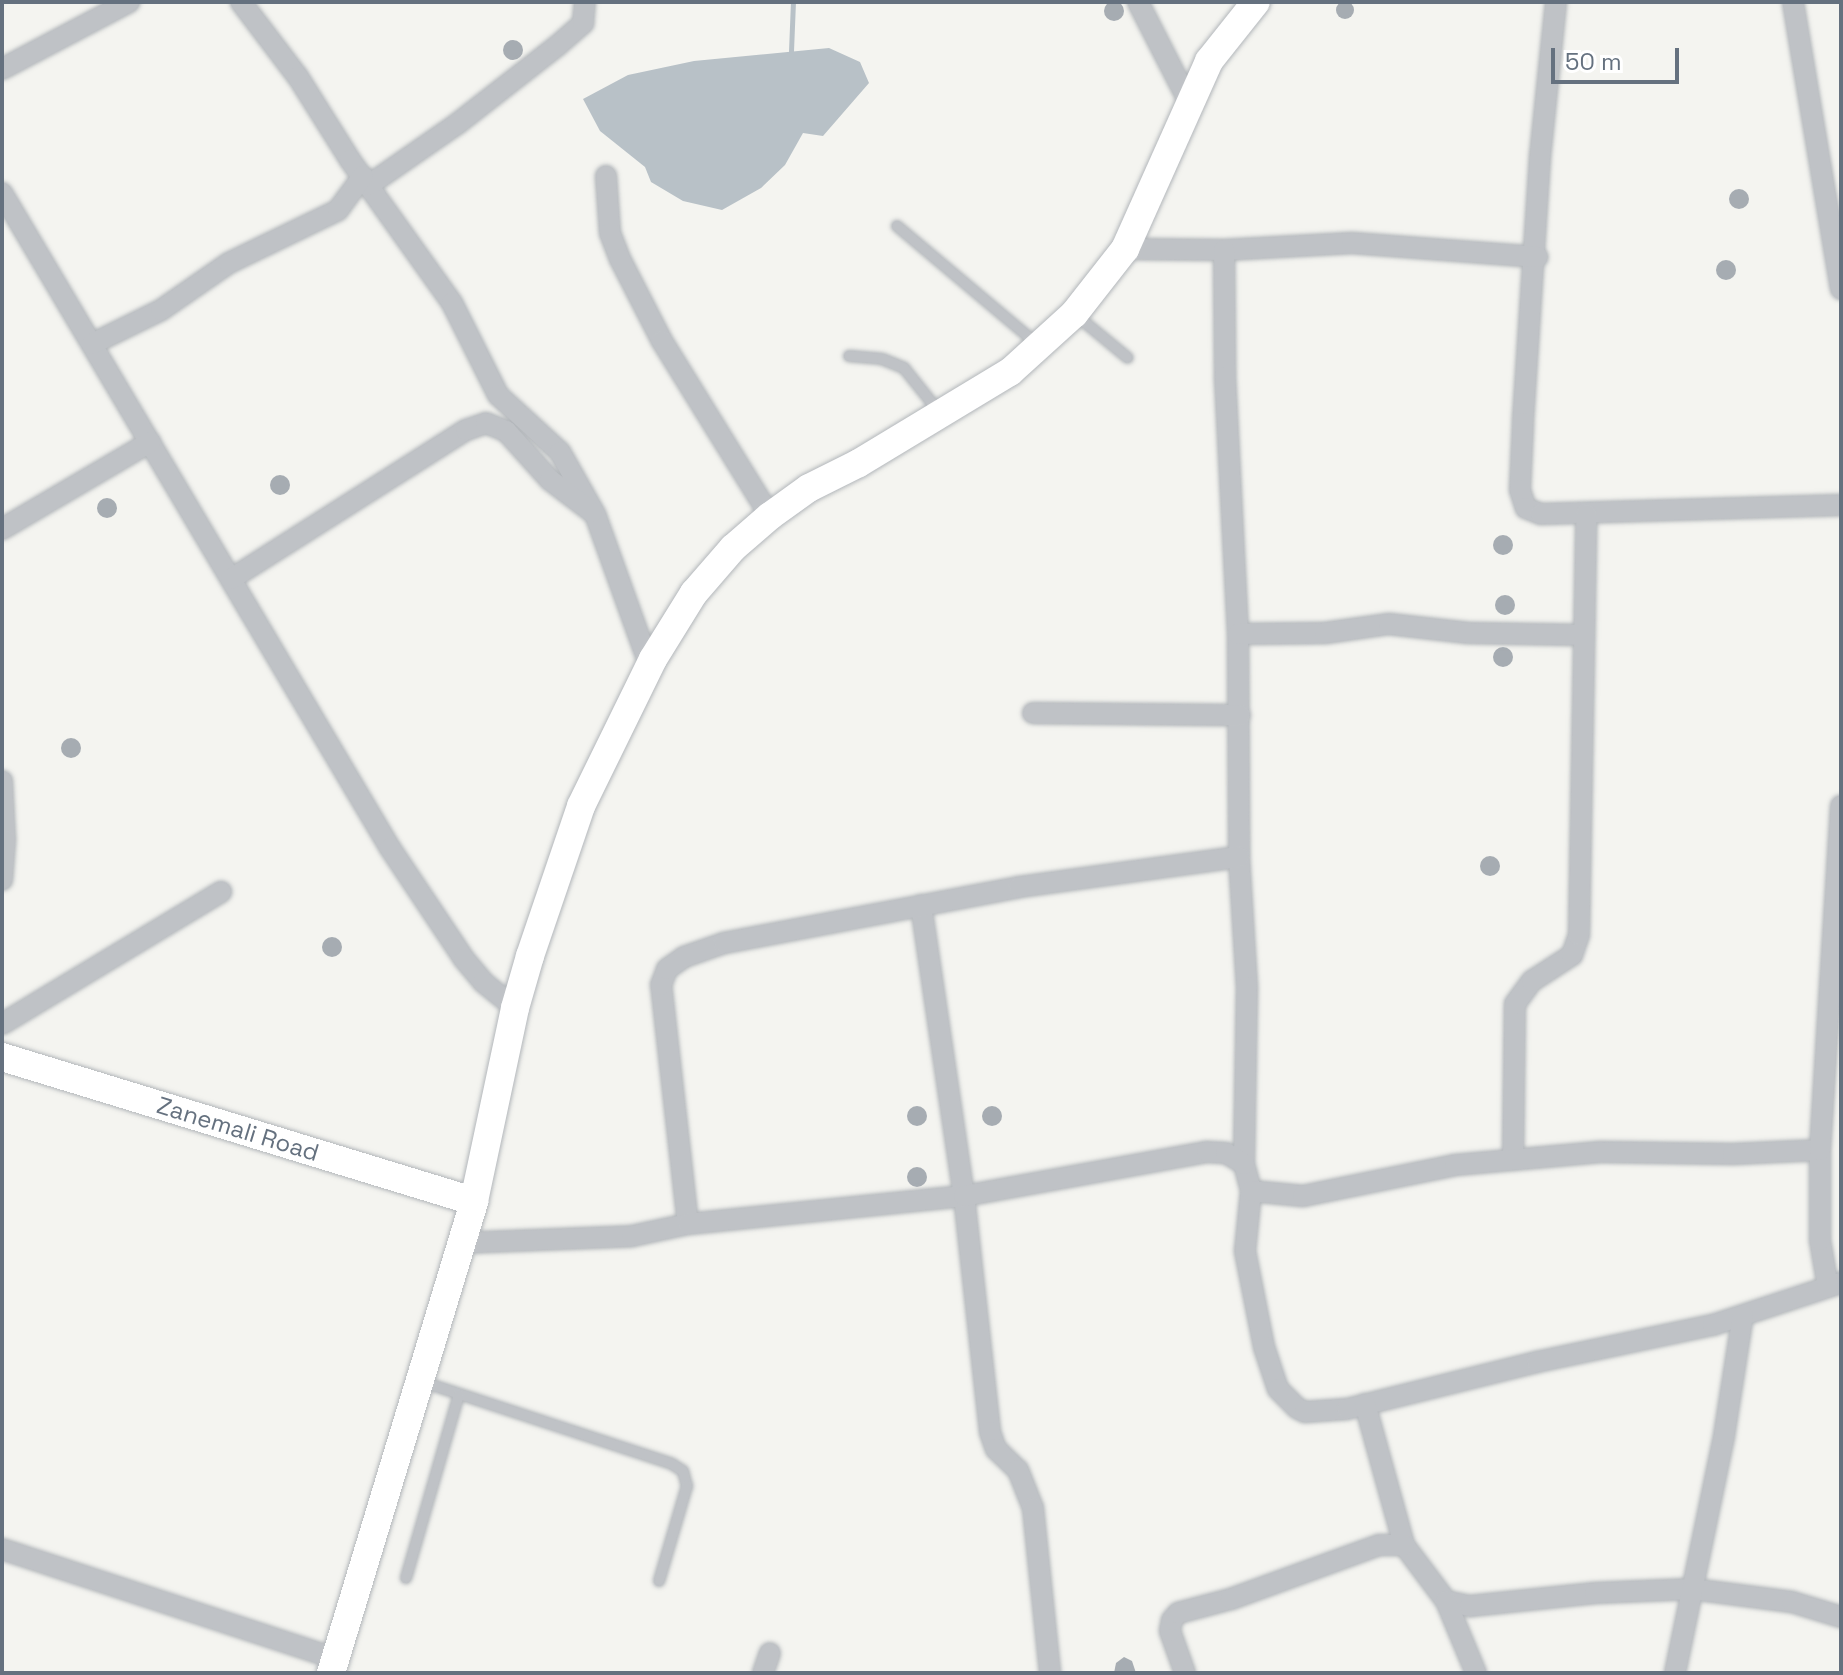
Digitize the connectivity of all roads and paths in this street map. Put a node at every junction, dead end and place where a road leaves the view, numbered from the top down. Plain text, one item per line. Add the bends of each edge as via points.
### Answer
1 (129, 2) edge
2 (241, 2) edge
3 (585, 2) edge
4 (1138, 2) edge
5 (1256, 2) edge
6 (1556, 2) edge
7 (1793, 2) edge
8 (2, 69) edge
9 (1190, 104) junction
10 (606, 176) dead end
11 (1833, 178) edge
12 (366, 180) junction
13 (2, 193) edge
14 (897, 226) dead end
15 (1125, 249) junction
16 (1224, 250) junction
17 (1537, 257) junction
18 (1841, 289) edge
19 (1074, 314) junction
20 (92, 344) junction
21 (1041, 346) junction
22 (849, 356) dead end
23 (1128, 358) dead end
24 (941, 415) junction
25 (150, 442) junction
26 (1841, 505) edge
27 (595, 514) junction
28 (1586, 514) junction
29 (770, 516) junction
30 (2, 529) edge
31 (231, 579) junction
32 (1238, 634) junction
33 (1584, 635) junction
34 (650, 667) junction
35 (1033, 713) dead end
36 (1240, 715) junction
37 (2, 781) edge
38 (1841, 806) edge
39 (1239, 857) junction
40 (2, 880) edge
41 (221, 892) dead end
42 (921, 905) junction
43 (515, 1008) junction
44 (2, 1024) edge
45 (2, 1057) edge
46 (1833, 1096) edge
47 (1820, 1150) junction
48 (1513, 1160) junction
49 (1244, 1164) junction
50 (1251, 1191) junction
51 (964, 1196) junction
52 (474, 1201) junction
53 (688, 1224) junction
54 (461, 1243) junction
55 (1835, 1285) edge
56 (1743, 1315) junction
57 (421, 1381) junction
58 (459, 1394) junction
59 (1365, 1404) junction
60 (1404, 1545) junction
61 (2, 1549) edge
62 (406, 1578) dead end
63 (659, 1581) dead end
64 (1692, 1589) junction
65 (1446, 1601) junction
66 (1841, 1617) edge
67 (334, 1666) edge
68 (1050, 1673) edge
69 (1185, 1673) edge
70 (1476, 1673) edge
71 (1675, 1673) edge

1 - 8 street
2 - 12 street
3 - 12 street via 583,23 557,46 457,124
4 - 9 street
5 - 9 street via 1209,61
6 - 17 street via 1540,157
7 - 11 street
9 - 15 street
10 - 29 street via 610,233 620,259 662,341
11 - 18 street
12 - 20 street via 338,210 229,263 161,310
12 - 27 street via 452,303 498,395 560,452
13 - 20 street
14 - 21 lane
15 - 16 street
15 - 19 street
16 - 17 street via 1352,243
16 - 32 street
17 - 28 street via 1520,490 1533,513
19 - 21 street
19 - 23 lane
20 - 25 street
21 - 24 street
22 - 24 lane via 882,359 904,368
24 - 29 street via 809,488
25 - 30 street
25 - 31 street
26 - 28 street
27 - 31 street via 550,480 506,431 486,423 466,430
27 - 34 street
28 - 33 street
29 - 34 street via 694,593
31 - 43 street via 397,860 464,959
32 - 33 street via 1325,633 1389,624 1468,633
32 - 36 street
33 - 48 street via 1577,947 1532,981 1515,1004
34 - 43 street via 581,806
35 - 36 street
36 - 39 street
37 - 40 street
38 - 46 street
39 - 42 street
39 - 49 street via 1247,987
41 - 44 street
42 - 51 street
42 - 53 street via 724,943 684,957 663,973
43 - 52 street
45 - 52 street, Zanemali Road
46 - 47 street
47 - 48 street via 1600,1152
47 - 55 street via 1820,1240
48 - 50 street via 1455,1165 1324,1194
49 - 50 street
49 - 51 street via 1226,1153 1207,1152
50 - 59 street via 1245,1237 1248,1273 1278,1389 1305,1412
51 - 53 street
51 - 68 street via 990,1432 996,1449 1018,1470 1033,1508
52 - 54 street
53 - 54 street via 632,1236
54 - 57 street
55 - 56 street
56 - 59 street
56 - 64 street
57 - 58 lane
57 - 67 street
58 - 62 lane
58 - 63 lane via 683,1471 687,1486
59 - 60 street
60 - 65 street
60 - 69 street via 1379,1545 1178,1613 1170,1631
61 - 67 street
64 - 65 street via 1470,1606
64 - 66 street via 1792,1602
64 - 71 street
65 - 70 street

